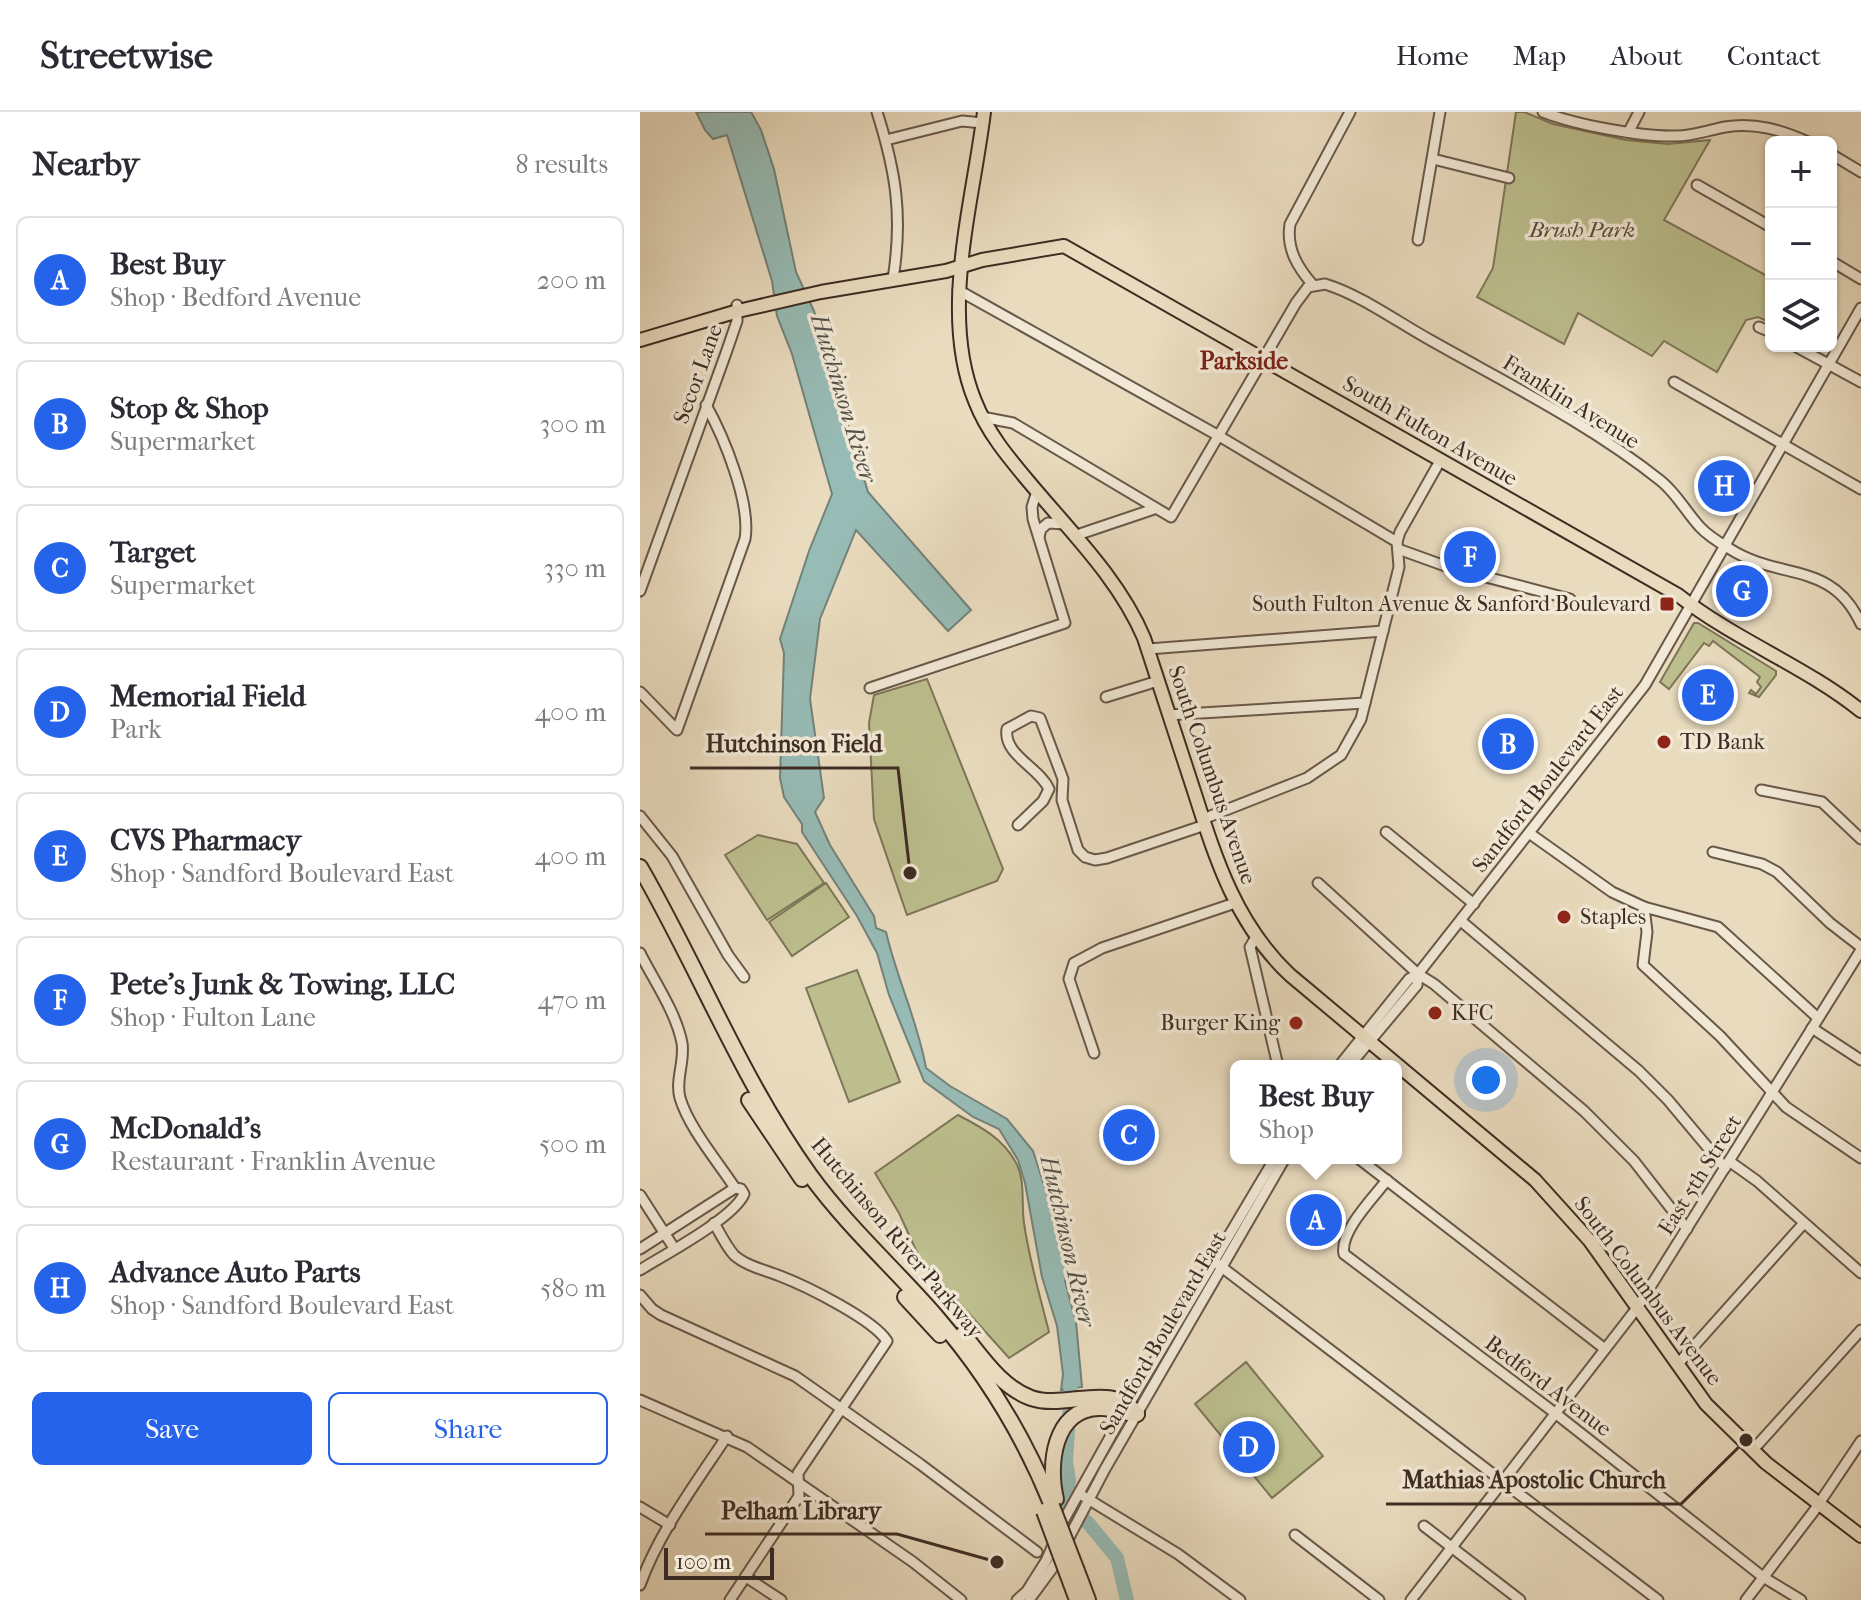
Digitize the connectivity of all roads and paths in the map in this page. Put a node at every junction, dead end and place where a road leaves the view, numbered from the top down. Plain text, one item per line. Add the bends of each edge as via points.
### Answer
1 (877, 112) edge
2 (1350, 112) edge
3 (1440, 112) edge
4 (1543, 112) edge
5 (1639, 112) edge
6 (984, 117) edge
7 (1629, 131) junction
8 (1792, 136) edge
9 (886, 140) junction
10 (1837, 158) edge
11 (1433, 159) junction
12 (1861, 172) edge
13 (1509, 178) dead end
14 (1697, 185) dead end
15 (1765, 224) edge
16 (1418, 240) dead end
17 (961, 265) junction
18 (1837, 265) edge
19 (894, 275) junction
20 (1861, 279) edge
21 (1313, 285) junction
22 (958, 290) junction
23 (738, 308) junction
24 (1861, 308) edge
25 (1759, 327) dead end
26 (1765, 330) edge
27 (640, 333) edge
28 (640, 340) edge
29 (1805, 352) edge
30 (1264, 359) junction
31 (1828, 365) junction
32 (1674, 382) dead end
33 (1861, 382) edge
34 (706, 405) junction
35 (982, 417) junction
36 (1219, 436) junction
37 (1782, 444) junction
38 (1440, 461) junction
39 (1861, 489) edge
40 (1037, 491) junction
41 (1154, 509) junction
42 (1065, 524) junction
43 (1074, 536) junction
44 (1039, 537) junction
45 (1724, 545) junction
46 (1397, 546) junction
47 (640, 591) edge
48 (1570, 599) dead end
49 (1690, 604) junction
50 (1861, 624) edge
51 (1383, 631) junction
52 (1148, 649) junction
53 (1158, 681) junction
54 (870, 688) dead end
55 (640, 692) edge
56 (1106, 697) dead end
57 (1365, 703) junction
58 (1861, 711) edge
59 (1168, 715) junction
60 (1761, 790) dead end
61 (640, 816) edge
62 (1204, 822) junction
63 (1018, 825) dead end
64 (1386, 832) dead end
65 (1529, 833) junction
66 (1861, 839) edge
67 (1713, 852) dead end
68 (640, 867) edge
69 (1318, 883) dead end
70 (640, 886) edge
71 (1235, 903) junction
72 (1474, 904) junction
73 (1644, 907) junction
74 (1461, 921) junction
75 (1256, 937) junction
76 (1861, 949) edge
77 (640, 953) edge
78 (1418, 974) junction
79 (744, 977) dead end
80 (1818, 1018) junction
81 (1812, 1028) junction
82 (1366, 1039) junction
83 (1094, 1053) dead end
84 (1277, 1060) edge
85 (1345, 1060) edge
86 (1353, 1060) edge
87 (1391, 1060) edge
88 (1861, 1060) edge
89 (1402, 1069) edge
90 (1771, 1093) junction
91 (1861, 1158) edge
92 (1272, 1164) edge
93 (1281, 1164) edge
94 (1366, 1164) edge
95 (1727, 1164) junction
96 (1387, 1180) junction
97 (735, 1188) junction
98 (640, 1195) edge
99 (714, 1223) junction
100 (1804, 1223) junction
101 (852, 1225) junction
102 (1687, 1229) junction
103 (664, 1233) junction
104 (674, 1248) junction
105 (640, 1249) edge
106 (1218, 1265) junction
107 (640, 1270) edge
108 (1861, 1273) edge
109 (640, 1295) edge
110 (1637, 1308) junction
111 (1861, 1330) edge
112 (1605, 1349) junction
113 (1677, 1365) junction
114 (640, 1400) edge
115 (1095, 1403) junction
116 (843, 1409) junction
117 (1130, 1411) junction
118 (1555, 1413) junction
119 (727, 1436) junction
120 (1861, 1441) edge
121 (1752, 1451) junction
122 (798, 1481) junction
123 (1503, 1481) junction
124 (1083, 1499) junction
125 (1818, 1504) junction
126 (640, 1507) edge
127 (1055, 1510) junction
128 (670, 1525) junction
129 (1424, 1526) dead end
130 (1295, 1535) dead end
131 (1861, 1536) edge
132 (1451, 1547) junction
133 (1037, 1552) dead end
134 (1072, 1572) junction
135 (746, 1577) junction
136 (1763, 1577) junction
137 (640, 1585) edge
138 (1075, 1596) edge
139 (730, 1600) edge
140 (781, 1600) edge
141 (961, 1600) edge
142 (1017, 1600) edge
143 (1029, 1600) edge
144 (1088, 1600) edge
145 (1240, 1600) edge
146 (1379, 1600) edge
147 (1411, 1600) edge
148 (1520, 1600) edge
149 (1658, 1600) edge
150 (1746, 1600) edge
151 (1801, 1600) edge

1 - 9 street
2 - 21 street via 1290,224 1292,253
3 - 11 street
4 - 7 street
5 - 7 street
6 - 9 street
6 - 17 main road, South Columbus Avenue
7 - 8 street via 1678,136 1741,125
9 - 19 street via 898,196
10 - 12 street
11 - 13 street
11 - 16 street
14 - 15 street
17 - 19 main road, South Fulton Avenue
17 - 22 main road, South Columbus Avenue
17 - 30 main road, South Fulton Avenue via 1064,246
18 - 20 street
19 - 23 main road, South Fulton Avenue
21 - 30 street via 1296,303
21 - 45 street, Franklin Avenue via 1332,286 1549,405 1663,482 1699,527
22 - 35 main road, South Columbus Avenue via 962,351
22 - 36 street
23 - 27 main road
23 - 28 main road
23 - 34 street, Secor Lane
24 - 31 street, Sandford Boulevard East
25 - 26 street
29 - 31 street
30 - 36 street
30 - 38 main road, South Fulton Avenue
31 - 33 street
31 - 37 street, Sandford Boulevard East
32 - 37 street
34 - 47 street, Secor Lane
34 - 55 street via 723,436 748,523 745,539 677,730
35 - 40 main road, South Columbus Avenue
35 - 41 street via 1013,423
36 - 41 street via 1171,517
36 - 46 street
37 - 39 street
37 - 45 street, Sandford Boulevard East
38 - 46 street
38 - 49 main road, South Fulton Avenue
40 - 42 main road, South Columbus Avenue
40 - 44 street via 1032,507
41 - 43 street
42 - 43 main road, South Columbus Avenue
42 - 44 street via 1048,523
43 - 52 main road, South Columbus Avenue via 1127,603
44 - 54 street via 1065,623
45 - 49 street, Sandford Boulevard East
45 - 50 street, Franklin Avenue via 1756,561 1825,581 1844,595
46 - 48 street via 1448,567
46 - 51 street via 1399,567
49 - 58 main road, South Fulton Avenue
49 - 65 street, Sandford Boulevard East via 1645,685
51 - 52 street
51 - 57 street
52 - 53 main road, South Columbus Avenue
53 - 56 street
53 - 59 main road, South Columbus Avenue
57 - 59 street
57 - 62 street via 1349,744 1323,769
59 - 62 main road, South Columbus Avenue
60 - 66 street via 1822,802
61 - 79 street via 672,856
62 - 63 street via 1107,858 1085,857 1078,850 1062,800 1063,779 1040,718 1031,716 1007,729 1006,738 1049,789
62 - 71 main road, South Columbus Avenue
64 - 72 street
65 - 72 street, Sandford Boulevard East
65 - 73 street via 1612,892
67 - 76 street via 1762,864 1784,878
68 - 101 highway, Hutchinson River Parkway via 759,1097
69 - 78 street
70 - 127 highway, Hutchinson River Parkway via 772,1138 830,1214 965,1366
71 - 75 main road, South Columbus Avenue
71 - 83 street via 1102,948 1074,963 1069,979
72 - 74 street, Sandford Boulevard East
73 - 80 street via 1718,927
73 - 90 street via 1643,965 1720,1036
74 - 78 street, Sandford Boulevard East
74 - 95 street via 1639,1071
75 - 82 main road, South Columbus Avenue via 1290,975
75 - 84 street via 1250,947
76 - 80 street, East 5th Street
77 - 97 street via 682,1042 678,1084 684,1109
78 - 82 street, Sandford Boulevard East via 1417,985
78 - 102 street via 1584,1111 1634,1161
80 - 81 street, East 5th Street
81 - 88 street
81 - 90 street, East 5th Street
82 - 85 street, Sandford Boulevard East
82 - 86 street, Sandford Boulevard East
82 - 87 main road, South Columbus Avenue
89 - 110 main road, South Columbus Avenue via 1555,1201
90 - 91 street
90 - 95 street, East 5th Street
92 - 106 street, Sandford Boulevard East
93 - 106 street, Sandford Boulevard East
94 - 96 street
95 - 100 street via 1757,1181
95 - 102 street, East 5th Street
96 - 112 street
96 - 118 street, Bedford Avenue via 1347,1231 1344,1254
97 - 99 street via 741,1189 742,1199
97 - 103 street
98 - 103 street
99 - 104 street
99 - 116 street via 741,1260 846,1309 886,1337 887,1344
100 - 108 street
100 - 113 street
101 - 115 highway via 928,1296 1007,1384 1033,1399
101 - 127 highway, Hutchinson River Parkway via 982,1375 1026,1447
102 - 110 street, East 5th Street
103 - 104 street
103 - 105 street
104 - 107 street
106 - 117 street, Sandford Boulevard East
106 - 123 street
109 - 116 street via 661,1315 795,1376
110 - 112 street, East 5th Street
110 - 113 main road, South Columbus Avenue
111 - 121 street
112 - 118 street, East 5th Street
113 - 121 main road, South Columbus Avenue
114 - 119 street
115 - 117 highway via 1118,1399
115 - 127 highway via 1072,1419 1057,1440 1051,1469
116 - 122 street via 798,1473
116 - 133 street
117 - 124 street, Sandford Boulevard East
118 - 123 street, East 5th Street
118 - 136 street, Bedford Avenue
119 - 122 street
119 - 128 street
120 - 125 street
121 - 125 main road, South Columbus Avenue
122 - 135 street via 799,1496
122 - 141 street
123 - 132 street, East 5th Street
123 - 149 street
124 - 127 street, Sandford Boulevard East
124 - 143 street, Sandford Boulevard East via 1054,1566
124 - 145 street via 1178,1554
125 - 131 main road, South Columbus Avenue
125 - 136 street
126 - 128 street
127 - 134 highway, Hutchinson River Parkway, bridge
127 - 142 street, Sandford Boulevard East via 1046,1561
128 - 137 street
129 - 132 street
130 - 146 street
132 - 147 street, East 5th Street
132 - 148 street
134 - 138 highway, Hutchinson River Parkway
134 - 144 highway, Hutchinson River Parkway
135 - 139 street
135 - 140 street
136 - 150 street
136 - 151 street, Bedford Avenue

